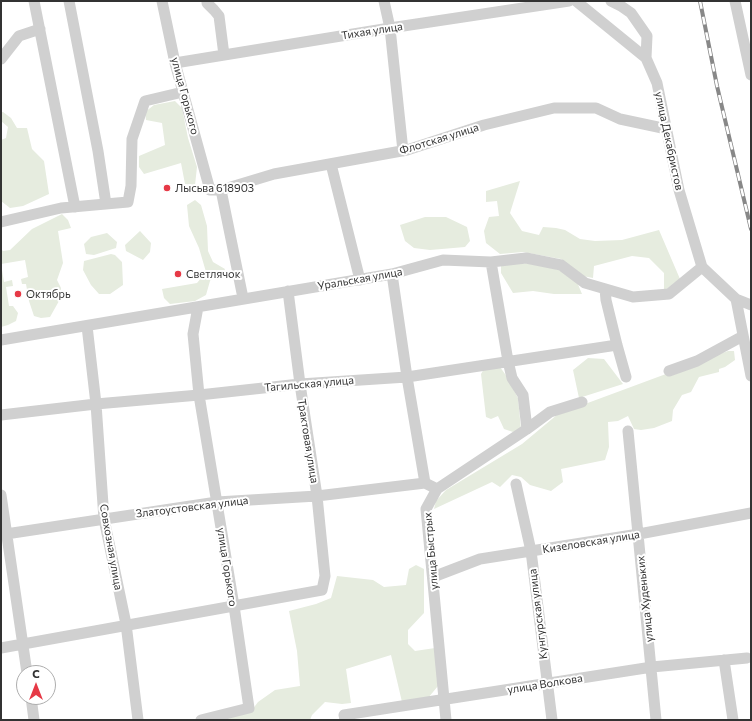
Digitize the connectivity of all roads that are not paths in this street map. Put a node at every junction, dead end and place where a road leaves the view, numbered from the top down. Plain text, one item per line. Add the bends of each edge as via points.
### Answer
1 (34, 1) edge
2 (69, 1) edge
3 (162, 1) edge
4 (207, 1) edge
5 (384, 1) edge
6 (569, 1) edge
7 (576, 1) edge
8 (611, 1) edge
9 (735, 1) edge
10 (390, 28) junction
11 (40, 29) junction
12 (224, 55) junction
13 (646, 58) junction
14 (1, 59) edge
15 (176, 63) junction
16 (751, 75) edge
17 (184, 92) junction
18 (667, 129) junction
19 (403, 151) junction
20 (331, 164) junction
21 (216, 190) junction
22 (106, 204) junction
23 (75, 207) junction
24 (1, 222) edge
25 (491, 262) junction
26 (702, 267) junction
27 (392, 274) junction
28 (360, 280) junction
29 (605, 289) junction
30 (288, 291) junction
31 (243, 298) junction
32 (736, 299) junction
33 (751, 305) edge
34 (198, 307) junction
35 (87, 326) junction
36 (743, 336) junction
37 (1, 340) edge
38 (617, 345) junction
39 (508, 361) junction
40 (669, 371) dead end
41 (751, 376) edge
42 (407, 377) junction
43 (626, 378) dead end
44 (300, 384) junction
45 (199, 395) junction
46 (582, 402) dead end
47 (96, 404) junction
48 (1, 415) edge
49 (527, 429) junction
50 (628, 430) dead end
51 (425, 483) junction
52 (516, 484) dead end
53 (437, 489) junction
54 (1, 495) edge
55 (317, 496) junction
56 (217, 502) junction
57 (751, 513) edge
58 (104, 519) junction
59 (6, 534) junction
60 (639, 534) junction
61 (531, 552) junction
62 (432, 577) junction
63 (234, 606) junction
64 (126, 624) junction
65 (23, 644) junction
66 (1, 648) edge
67 (747, 658) dead end
68 (724, 660) junction
69 (26, 665) edge
70 (652, 667) junction
71 (547, 684) junction
72 (444, 700) junction
73 (31, 705) edge
74 (344, 718) edge
75 (34, 720) edge
76 (138, 720) edge
77 (201, 720) edge
78 (446, 720) edge
79 (552, 720) edge
80 (656, 720) edge
81 (732, 720) edge

1 - 11 street
2 - 22 street
3 - 15 street, улица Горького
4 - 12 street via 219,16
5 - 10 street
6 - 10 street, Тихая улица
7 - 13 street, улица Декабристов
8 - 13 street via 626,9 647,36
9 - 16 street
10 - 12 street, Тихая улица
10 - 19 street
11 - 14 street via 19,36
11 - 23 street
12 - 15 street, Тихая улица
13 - 18 street, улица Декабристов via 657,83
15 - 17 street, улица Горького
17 - 21 street, улица Горького
17 - 22 street via 145,101 132,139 128,202
18 - 19 street, Флотская улица via 620,119 596,108 554,108 484,125
18 - 26 street, улица Декабристов via 679,190
19 - 20 street, Флотская улица
20 - 21 street, Флотская улица via 274,174
20 - 28 street
21 - 31 street, улица Горького
22 - 23 street
23 - 24 street
25 - 27 street, Уральская улица via 443,260
25 - 29 street, Уральская улица via 526,258 561,265 585,283
25 - 39 street
26 - 29 street, Уральская улица via 669,294 633,297
26 - 32 street
27 - 28 street, Уральская улица
27 - 42 street
28 - 30 street, Уральская улица
29 - 38 street
30 - 31 street, Уральская улица
30 - 44 street, Трактовая улица
31 - 34 street, Уральская улица
32 - 33 street
32 - 36 street
34 - 35 street, Уральская улица
34 - 45 street, улица Горького via 193,334
35 - 37 street, Уральская улица
35 - 47 street, Совхозная улица
36 - 40 street via 697,361
36 - 41 street
38 - 39 street, Тагильская улица
38 - 43 street
39 - 42 street, Тагильская улица
39 - 49 street via 512,378 523,395
42 - 44 street, Тагильская улица
42 - 51 street
44 - 45 street, Тагильская улица
44 - 55 street, Трактовая улица
45 - 47 street, Тагильская улица
45 - 56 street, улица Горького
46 - 49 street via 550,412
47 - 48 street, Тагильская улица
47 - 58 street, Совхозная улица
49 - 53 street
50 - 60 street, улица Худеньких
51 - 53 street
51 - 55 street, Златоустовская улица
52 - 61 street, Кунгурская улица
53 - 62 street, улица Быстрых via 426,509
54 - 59 street
55 - 56 street, Златоустовская улица
55 - 63 street, Трактовая улица via 325,576 322,590
56 - 58 street, Златоустовская улица
56 - 63 street, улица Горького
57 - 60 street, Кизеловская улица
58 - 59 street, Златоустовская улица
58 - 64 street, Совхозная улица
59 - 65 street
60 - 61 street, Кизеловская улица
60 - 70 street, улица Худеньких
61 - 62 street, Кизеловская улица via 480,559
61 - 71 street, Кунгурская улица
62 - 72 street, улица Быстрых
63 - 64 street
63 - 77 street, улица Горького via 249,708
64 - 65 street
64 - 76 street, Совхозная улица
65 - 66 street
65 - 69 street
67 - 68 street, улица Волкова
68 - 70 street, улица Волкова
68 - 81 street
70 - 71 street, улица Волкова
70 - 80 street, улица Худеньких
71 - 72 street, улица Волкова
71 - 79 street, Кунгурская улица
72 - 74 street, улица Волкова
72 - 78 street, улица Быстрых
73 - 75 street

